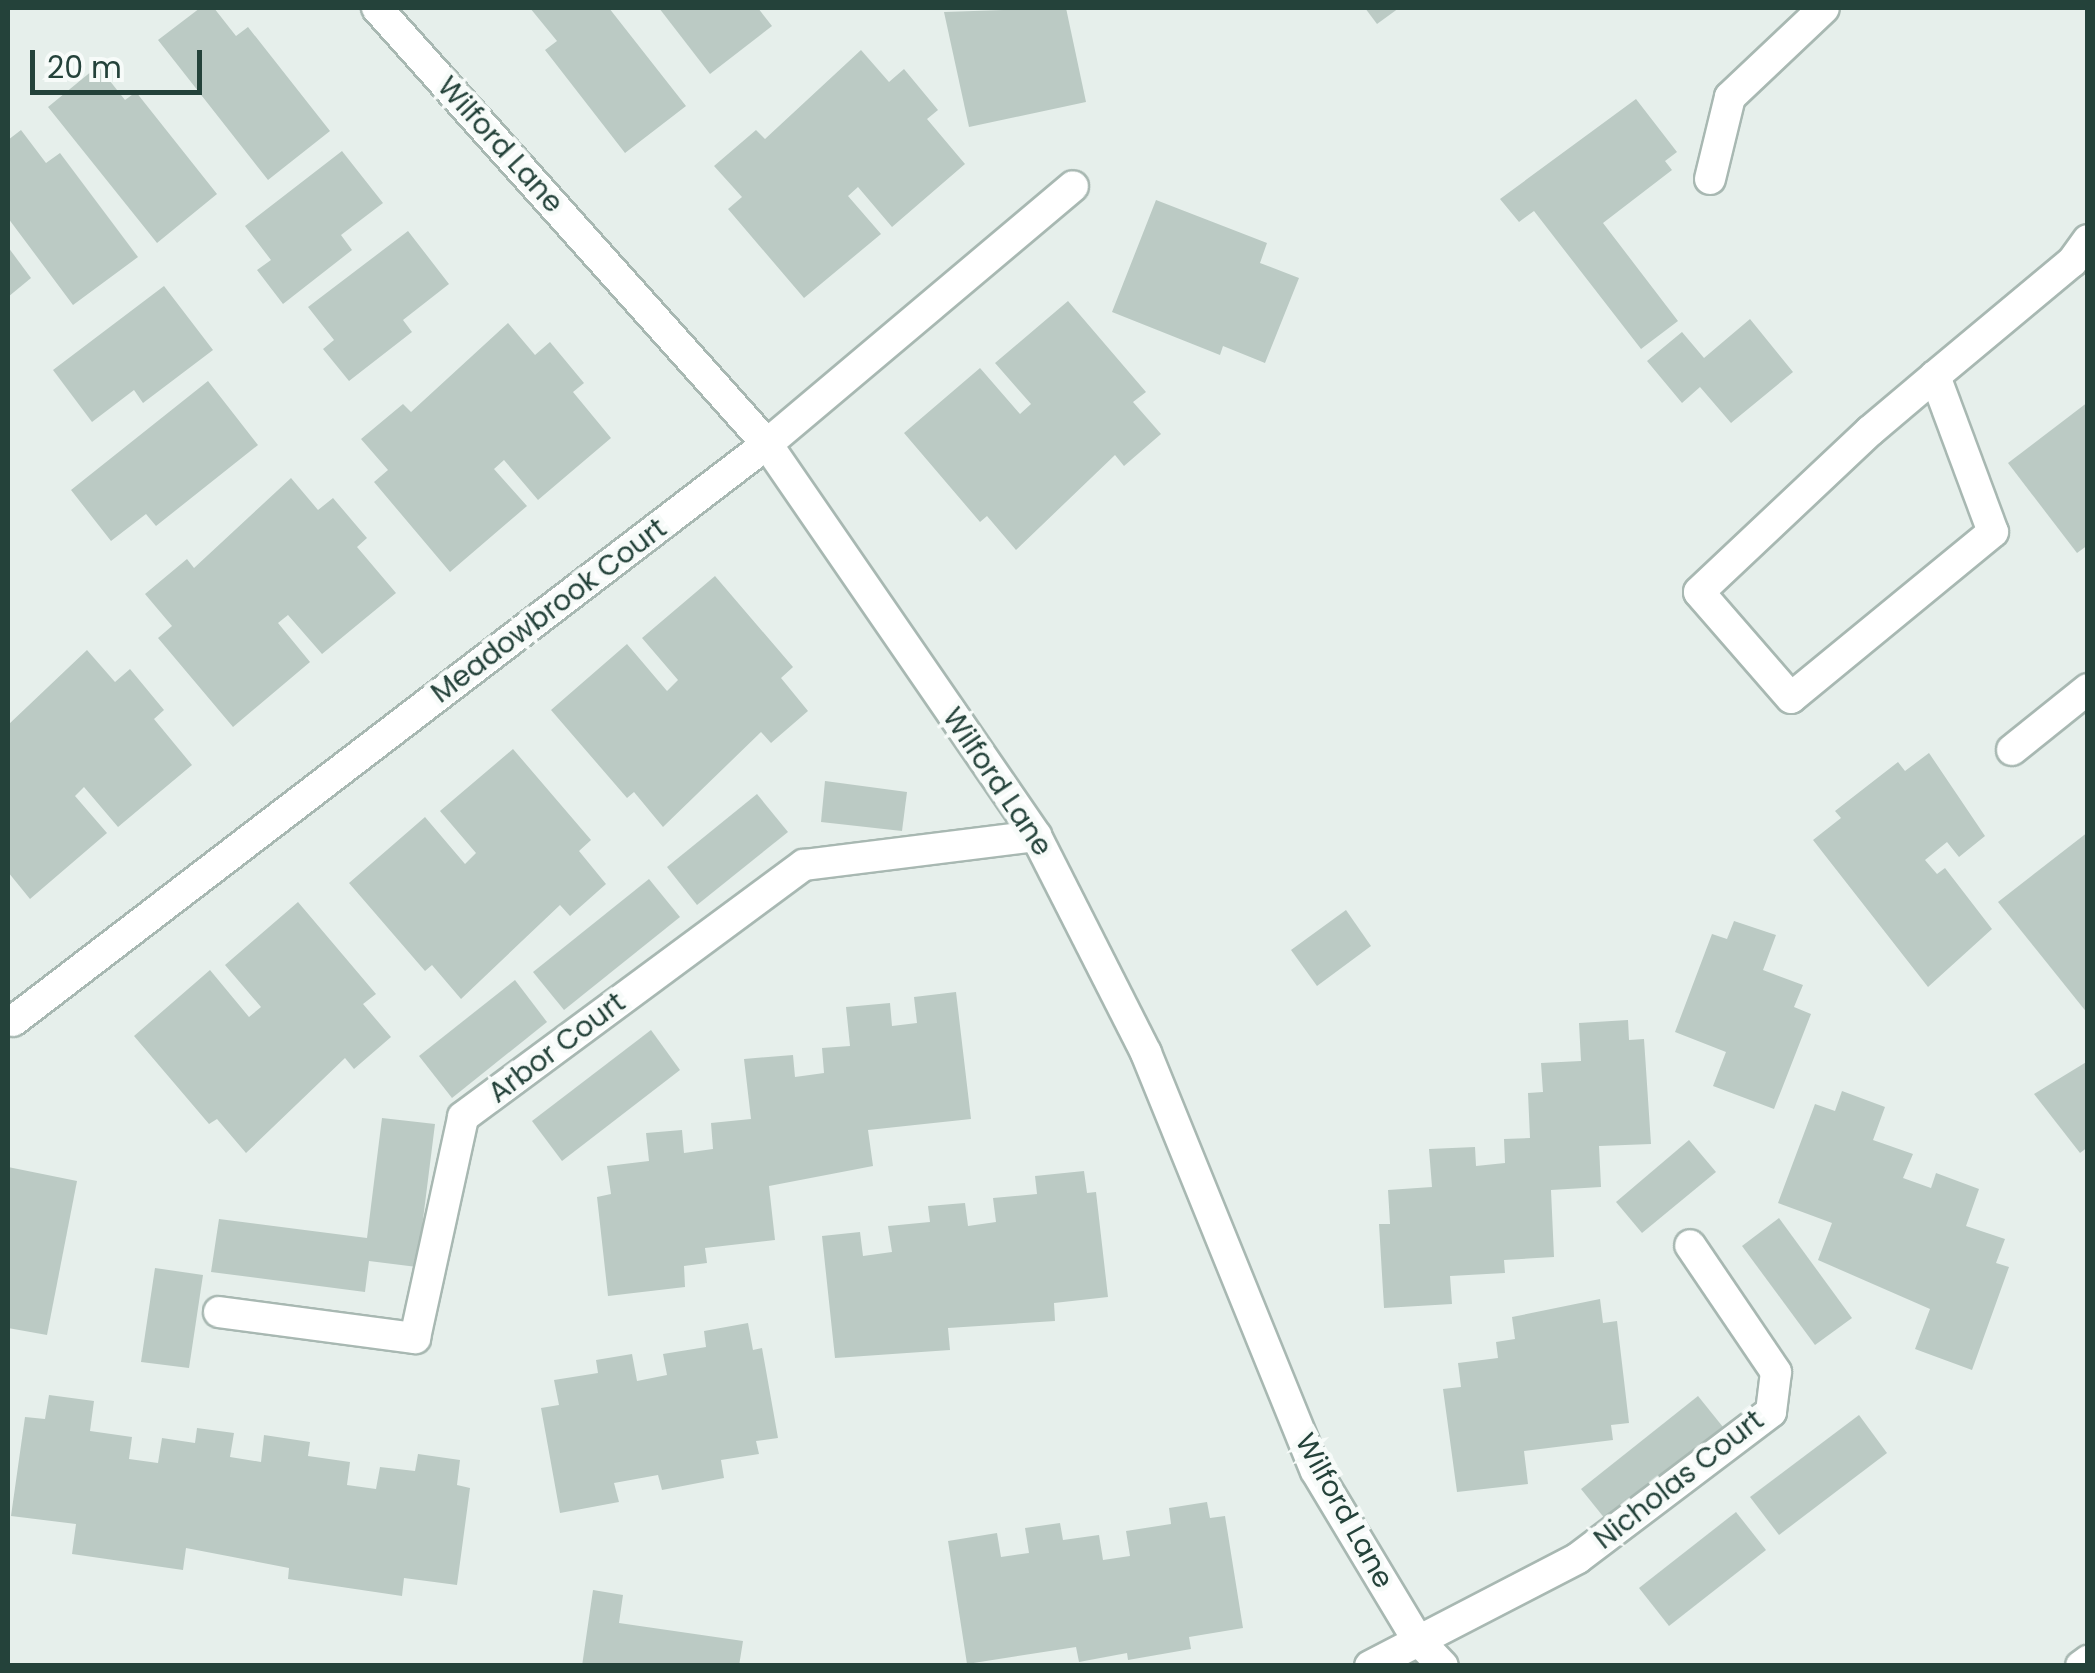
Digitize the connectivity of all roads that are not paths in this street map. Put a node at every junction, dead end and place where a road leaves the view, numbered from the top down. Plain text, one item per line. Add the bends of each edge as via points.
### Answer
1 (378, 8) edge
2 (1824, 8) edge
3 (1710, 178) dead end
4 (1074, 186) dead end
5 (2088, 240) edge
6 (1936, 376) junction
7 (767, 444) junction
8 (2088, 688) edge
9 (2012, 750) dead end
10 (1036, 836) junction
11 (12, 1021) dead end
12 (1690, 1245) dead end
13 (219, 1312) dead end
14 (1417, 1639) junction
15 (2088, 1660) edge
16 (1370, 1666) edge
17 (1443, 1666) edge
18 (2081, 1666) edge

1 - 7 street, Wilford Lane
2 - 3 street via 1730,98
4 - 7 street, Meadowbrook Court
5 - 6 street
6 - 6 street via 1700,592 1791,698 1994,532
7 - 10 street, Wilford Lane
7 - 11 street, Meadowbrook Court
8 - 9 street
10 - 13 street, Arbor Court via 804,865 463,1117 415,1338
10 - 14 street, Wilford Lane via 1146,1053 1316,1471
12 - 14 street, Nicholas Court via 1776,1372 1771,1412 1578,1558
14 - 16 street, Nicholas Court
14 - 17 street, Wilford Lane
15 - 18 street

